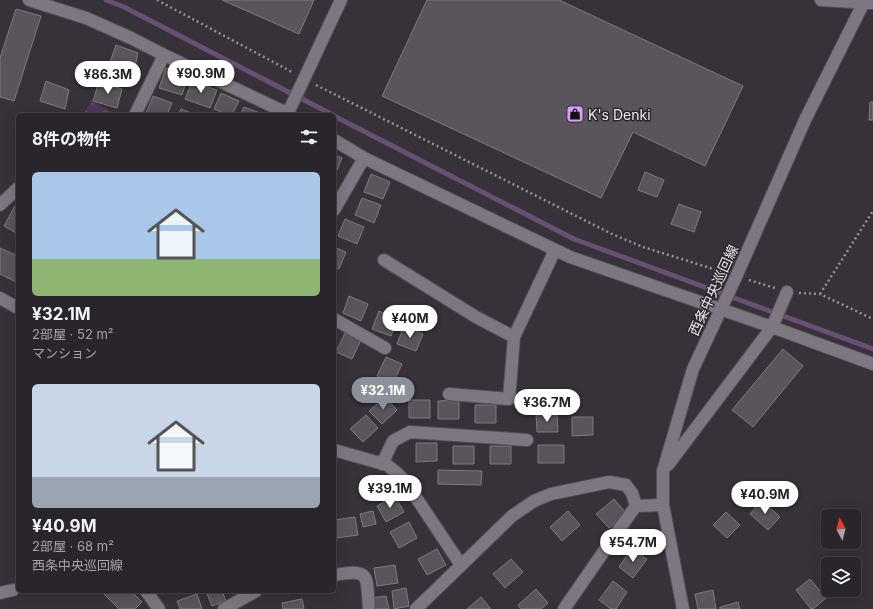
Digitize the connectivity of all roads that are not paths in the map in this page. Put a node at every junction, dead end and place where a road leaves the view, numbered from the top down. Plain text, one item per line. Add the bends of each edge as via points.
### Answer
1 (29, 0) edge
2 (341, 0) edge
3 (820, 0) edge
4 (867, 2) edge
5 (164, 55) junction
6 (290, 111) edge
7 (136, 113) edge
8 (336, 141) edge
9 (364, 158) junction
10 (16, 190) edge
11 (0, 205) edge
12 (336, 207) edge
13 (556, 250) junction
14 (384, 260) dead end
15 (787, 292) road end
16 (0, 298) edge
17 (16, 307) edge
18 (721, 309) junction
19 (336, 320) edge
20 (772, 327) junction
21 (514, 337) junction
22 (385, 348) dead end
23 (873, 364) edge
24 (449, 394) dead end
25 (527, 440) dead end
26 (336, 451) edge
27 (382, 464) junction
28 (663, 471) junction
29 (663, 505) junction
30 (636, 506) junction
31 (461, 565) junction
32 (336, 575) edge
33 (13, 590) dead end
34 (0, 593) edge
35 (147, 593) edge
36 (252, 593) edge
37 (159, 609) edge
38 (224, 609) edge
39 (369, 609) edge
40 (416, 609) edge
41 (564, 609) edge
42 (683, 609) edge

1 - 5 street via 86,18
2 - 6 street
3 - 4 street
4 - 18 street, 西条中央巡回線 via 805,120
5 - 6 street
5 - 7 street
8 - 9 street
9 - 12 street
9 - 13 street
10 - 11 street
13 - 18 street
13 - 21 street
14 - 21 street via 476,317
15 - 20 street
16 - 17 street
18 - 20 street
18 - 28 street, 西条中央巡回線 via 693,369
19 - 22 street
20 - 23 street
20 - 28 street
21 - 24 street via 509,399
25 - 27 street via 410,432 392,441
26 - 27 street
27 - 31 street via 387,465 405,481
28 - 29 street, 西条中央巡回線
29 - 30 street
29 - 42 street, 西条中央巡回線
30 - 31 street via 626,485 609,482 551,494 534,501 512,516
30 - 41 street
31 - 40 street
32 - 39 street via 350,572 362,574 366,579
33 - 34 street
35 - 37 street
36 - 38 street

